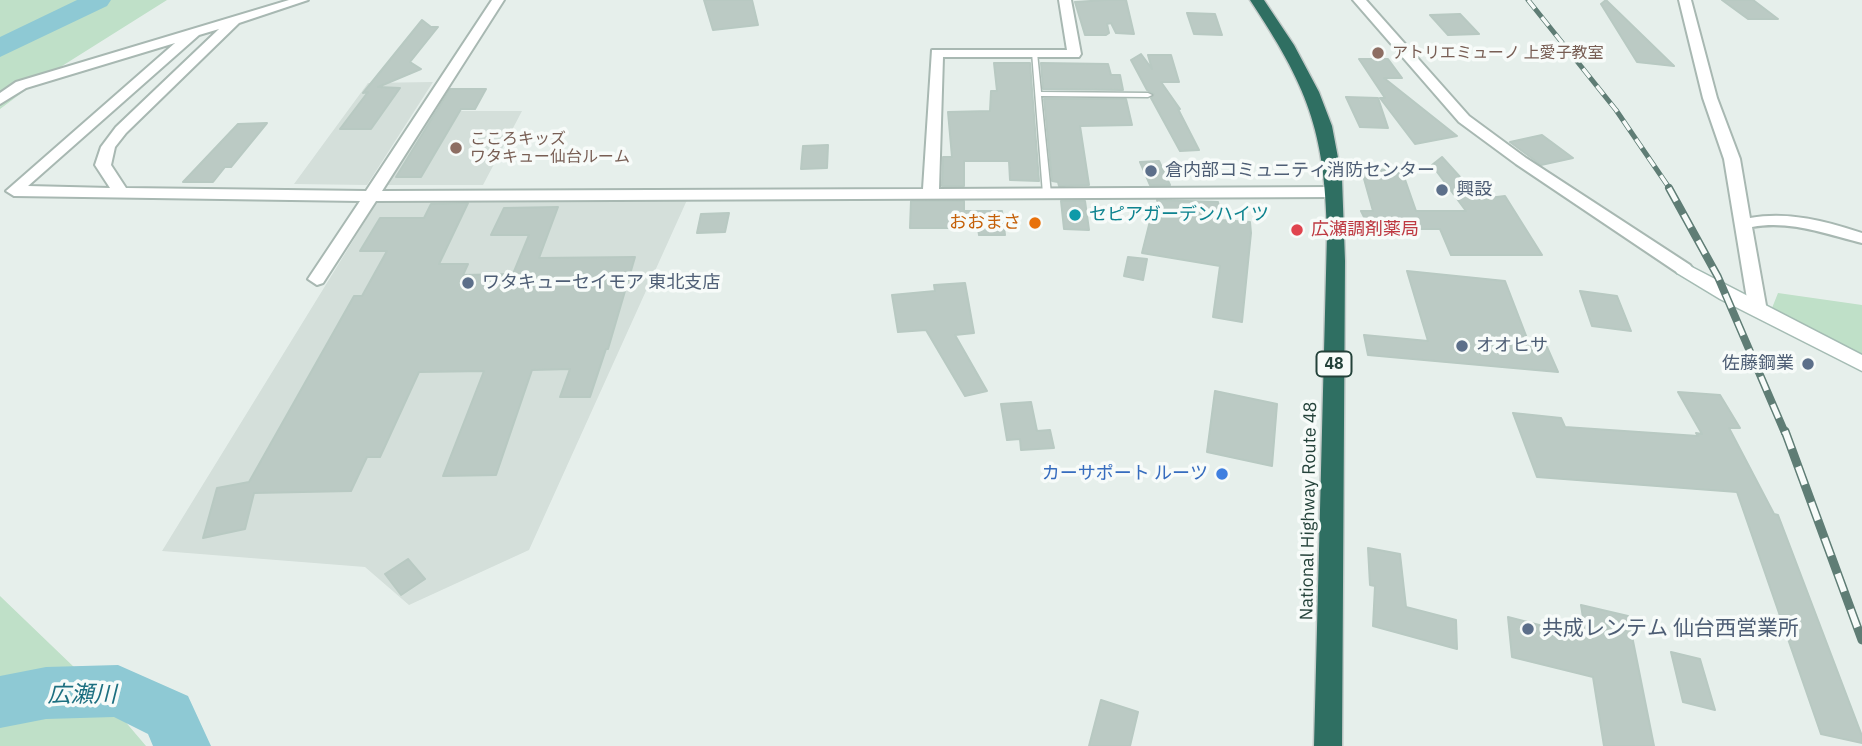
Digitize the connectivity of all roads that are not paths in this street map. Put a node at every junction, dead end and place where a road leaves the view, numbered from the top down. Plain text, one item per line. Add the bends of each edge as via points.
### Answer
1 (302, 0) edge
2 (498, 0) edge
3 (1065, 0) edge
4 (1257, 0) edge
5 (1359, 0) edge
6 (1685, 0) edge
7 (236, 19) junction
8 (196, 31) junction
9 (1034, 54) junction
10 (1038, 94) junction
11 (1148, 95) dead end
12 (0, 100) edge
13 (1334, 192) junction
14 (122, 193) junction
15 (1047, 194) junction
16 (931, 195) junction
17 (373, 196) junction
18 (1743, 223) junction
19 (1862, 238) edge
20 (1684, 269) joint
21 (317, 279) dead end
22 (1758, 311) junction
23 (1862, 364) edge
24 (1328, 746) edge

1 - 7 street
2 - 17 street
3 - 9 street via 1074,54
4 - 13 highway, National Highway Route 48 / 48 via 1311,88 1324,127
5 - 20 street via 1473,126
6 - 18 street via 1710,98 1732,159
7 - 8 street
7 - 14 street via 108,147 103,165
8 - 12 street via 21,85
8 - 14 street via 14,191
9 - 10 lane
9 - 16 street via 937,53
10 - 11 lane
10 - 15 lane
13 - 15 street
13 - 24 highway, National Highway Route 48 / 48
14 - 17 street
15 - 16 street
16 - 17 street
17 - 21 street
18 - 19 street via 1768,218 1807,222
18 - 22 street
20 - 22 street
22 - 23 street

